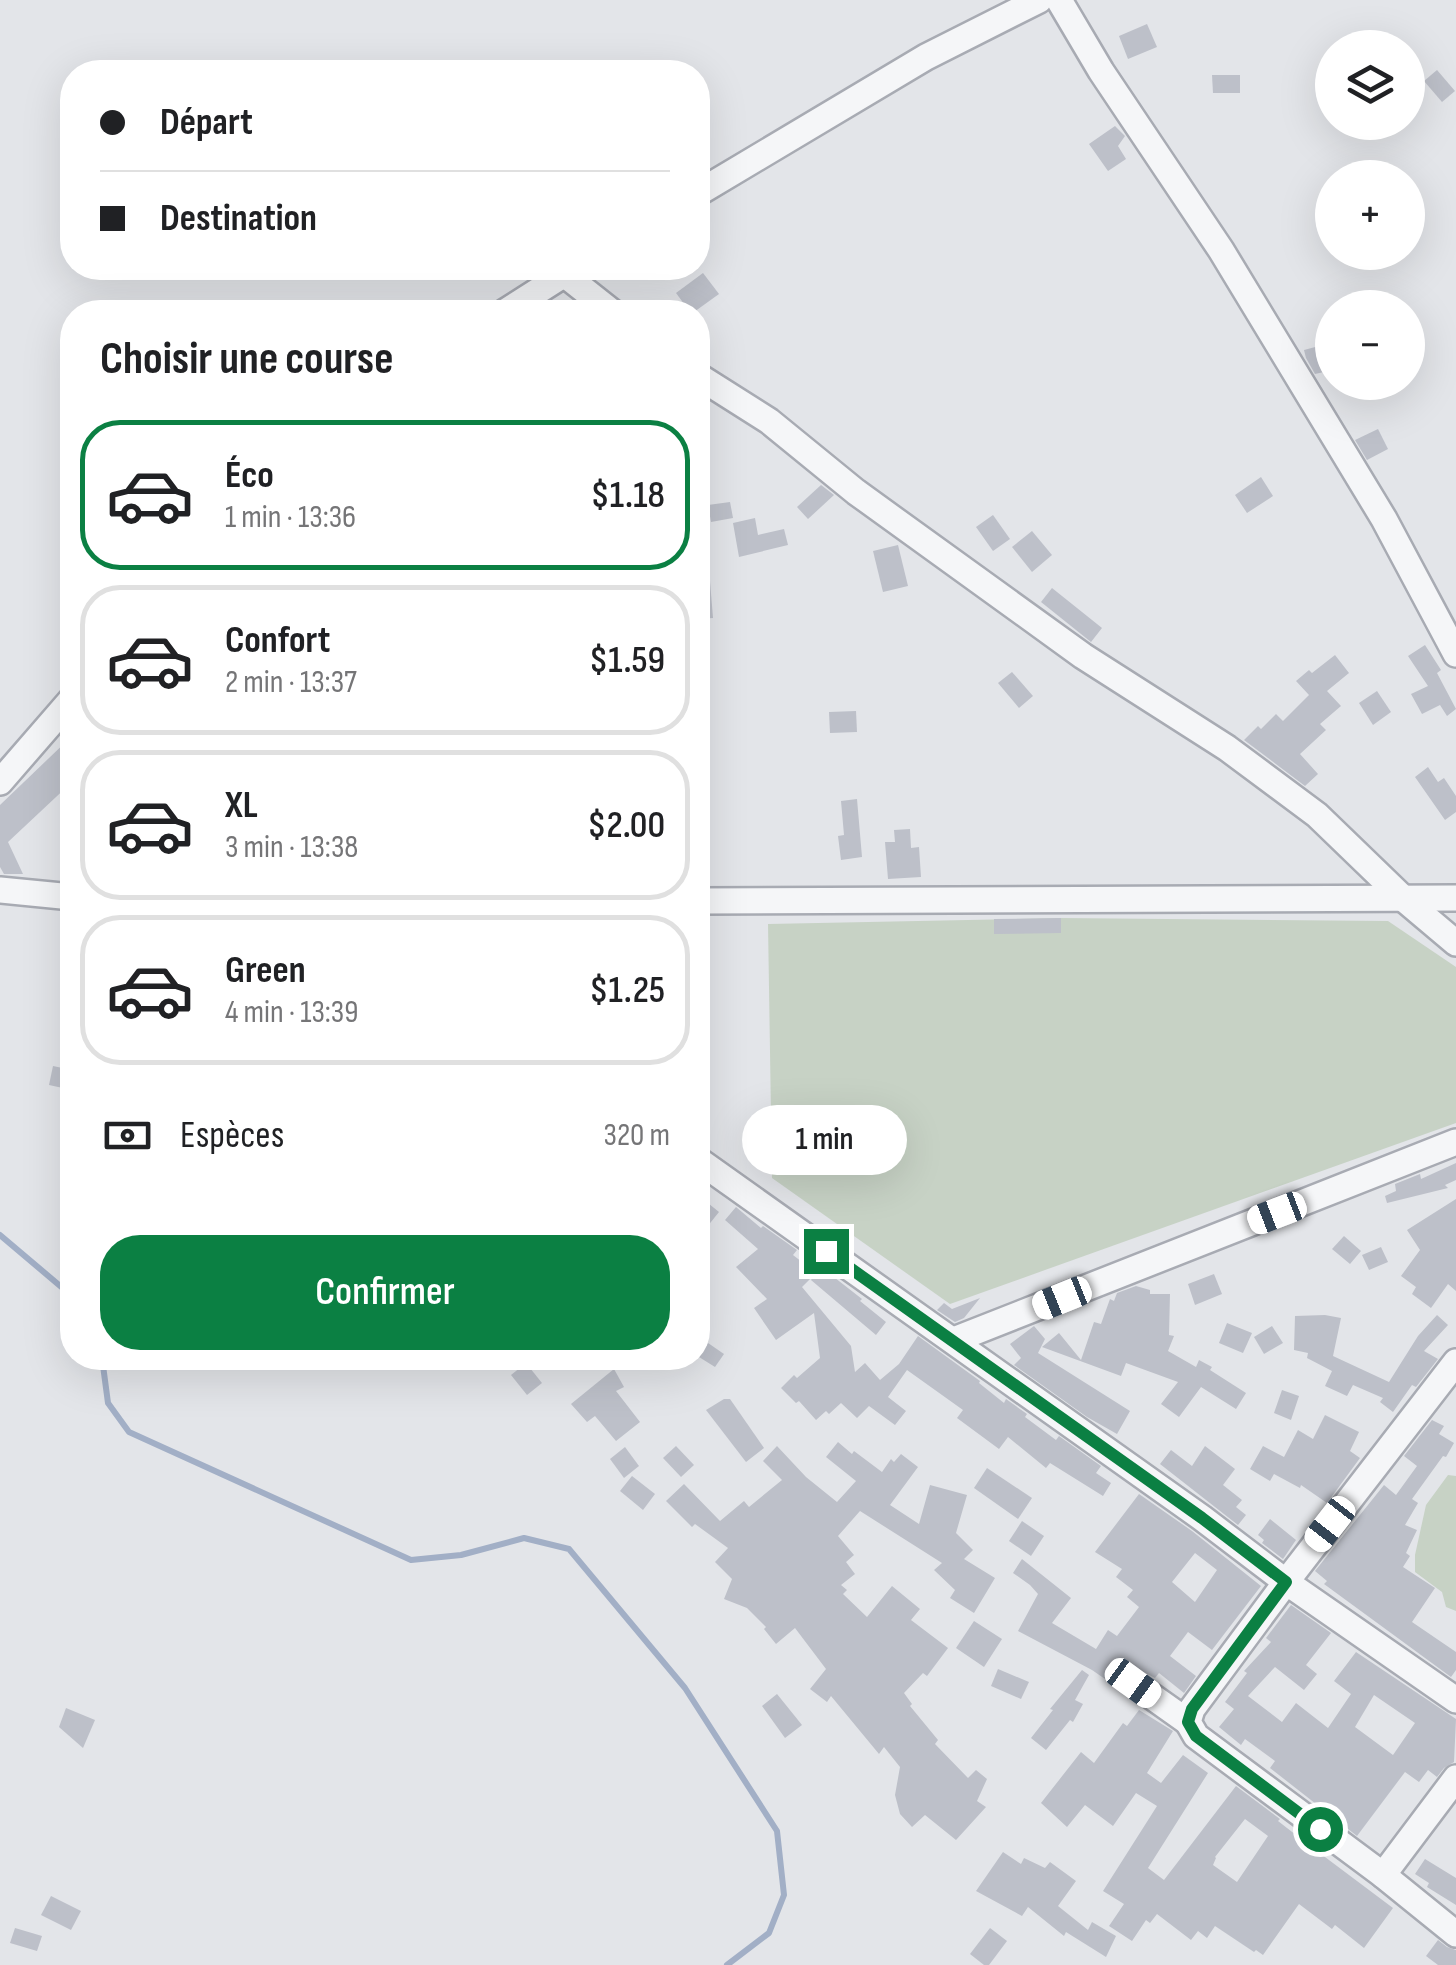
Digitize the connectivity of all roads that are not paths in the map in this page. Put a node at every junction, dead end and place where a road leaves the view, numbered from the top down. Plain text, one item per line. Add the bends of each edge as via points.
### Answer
1 (1038, 0) edge
2 (1059, 0) edge
3 (710, 186) edge
4 (555, 280) edge
5 (578, 280) edge
6 (524, 300) edge
7 (599, 300) edge
8 (710, 384) edge
9 (1456, 654) edge
10 (60, 719) edge
11 (0, 782) edge
12 (0, 890) edge
13 (60, 896) edge
14 (1456, 898) edge
15 (1405, 900) junction
16 (710, 901) edge
17 (1456, 943) edge
18 (1456, 1142) edge
19 (710, 1168) edge
20 (954, 1340) junction
21 (1451, 1378) edge
22 (1286, 1582) junction
23 (1133, 1683) dead end
24 (1456, 1700) edge
25 (1188, 1722) junction
26 (1456, 1778) edge
27 (1382, 1875) junction
28 (1456, 1934) edge

1 - 3 street via 926,56
2 - 9 street via 1252,300 1384,519
4 - 6 street
5 - 7 street
8 - 15 street via 1083,656 1317,814
10 - 11 street
12 - 13 street
14 - 15 street
15 - 16 street
15 - 17 street
18 - 20 street
19 - 20 street
20 - 22 street
21 - 22 street
22 - 24 street
22 - 25 street
23 - 25 street
25 - 27 street via 1196,1736
26 - 27 street
27 - 28 street

